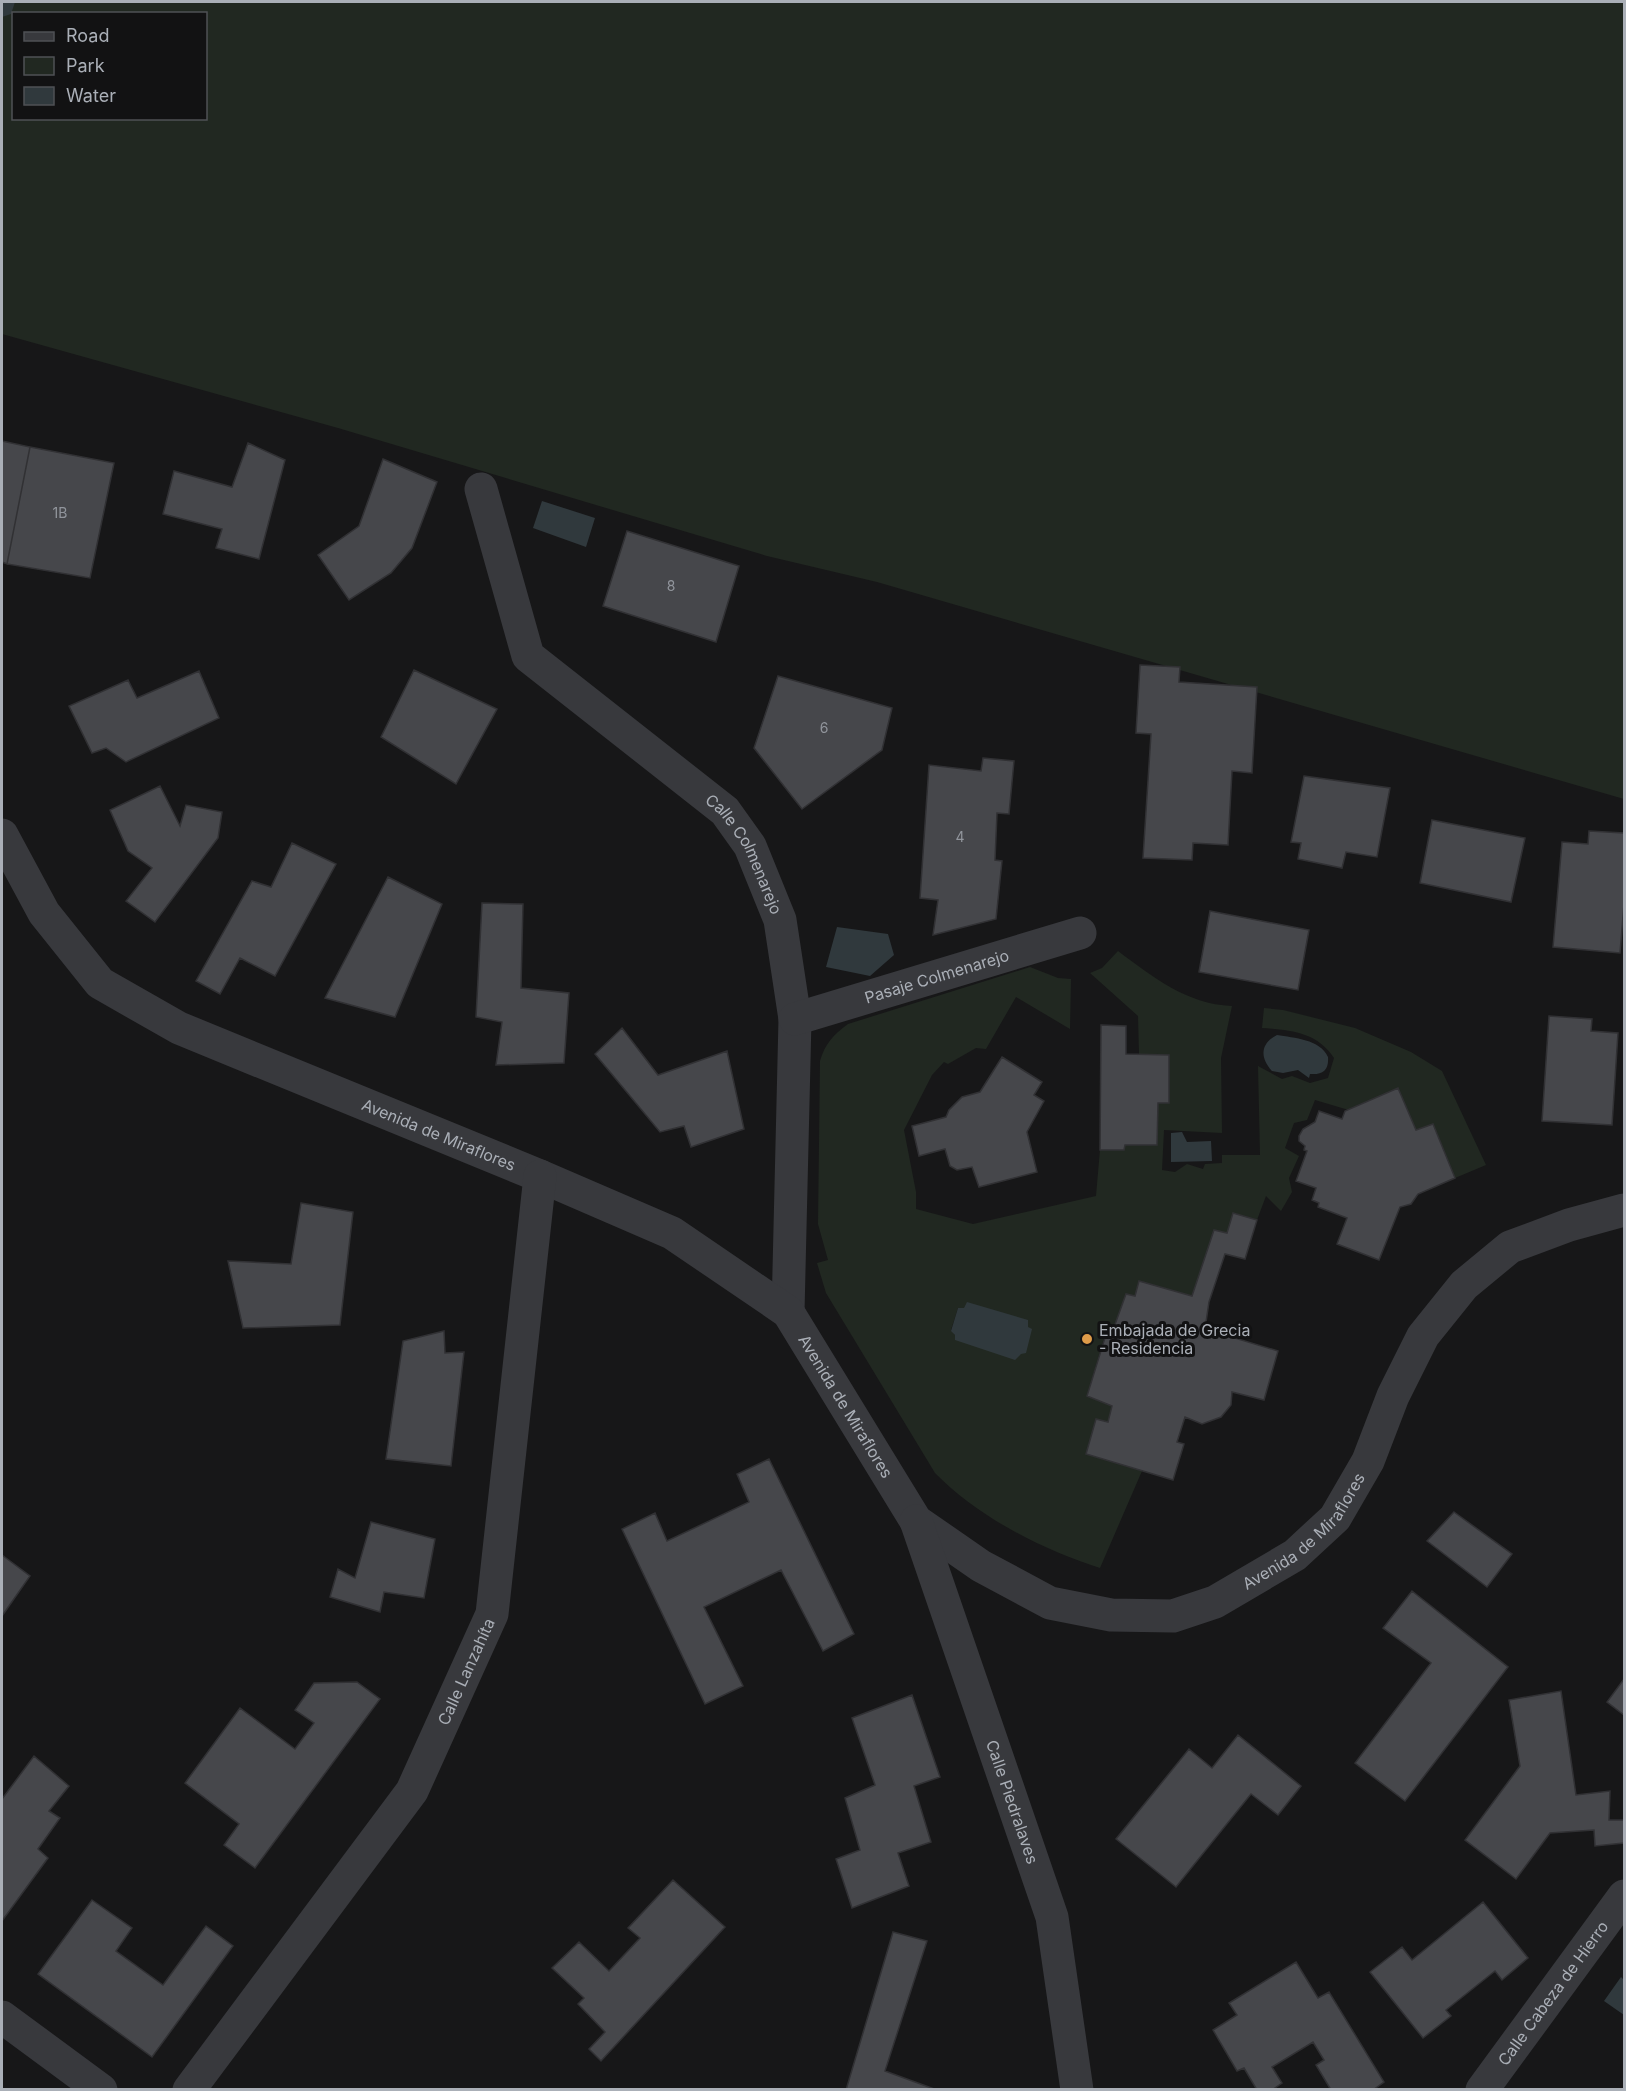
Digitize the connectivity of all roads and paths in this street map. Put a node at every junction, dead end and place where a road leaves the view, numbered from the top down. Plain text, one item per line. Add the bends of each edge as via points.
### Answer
1 (481, 489) dead end
2 (2, 835) edge
3 (1080, 933) dead end
4 (795, 1019) junction
5 (540, 1176) junction
6 (1624, 1210) edge
7 (788, 1312) junction
8 (916, 1521) junction
9 (1624, 1896) edge
10 (2, 2017) edge
11 (101, 2090) edge
12 (189, 2090) edge
13 (1077, 2090) edge
14 (1482, 2090) edge

1 - 4 street, Calle Colmenarejo via 528,656 725,811 750,846 780,920
2 - 5 street, Avenida de Miraflores via 44,914 100,983 179,1029
3 - 4 street, Pasaje Colmenarejo
4 - 7 street, Calle Colmenarejo
5 - 7 street, Avenida de Miraflores via 672,1233
5 - 12 street, Calle Lanzahíta via 492,1614 412,1791
6 - 8 street, Avenida de Miraflores via 1510,1247 1464,1285 1423,1336 1393,1395 1368,1461 1335,1518 1294,1555 1215,1602 1173,1616 1111,1615 1050,1603 981,1566
7 - 8 street, Avenida de Miraflores
8 - 13 street, Calle Piedralaves via 1052,1917
9 - 14 street, Calle Cabeza de Hierro
10 - 11 street

